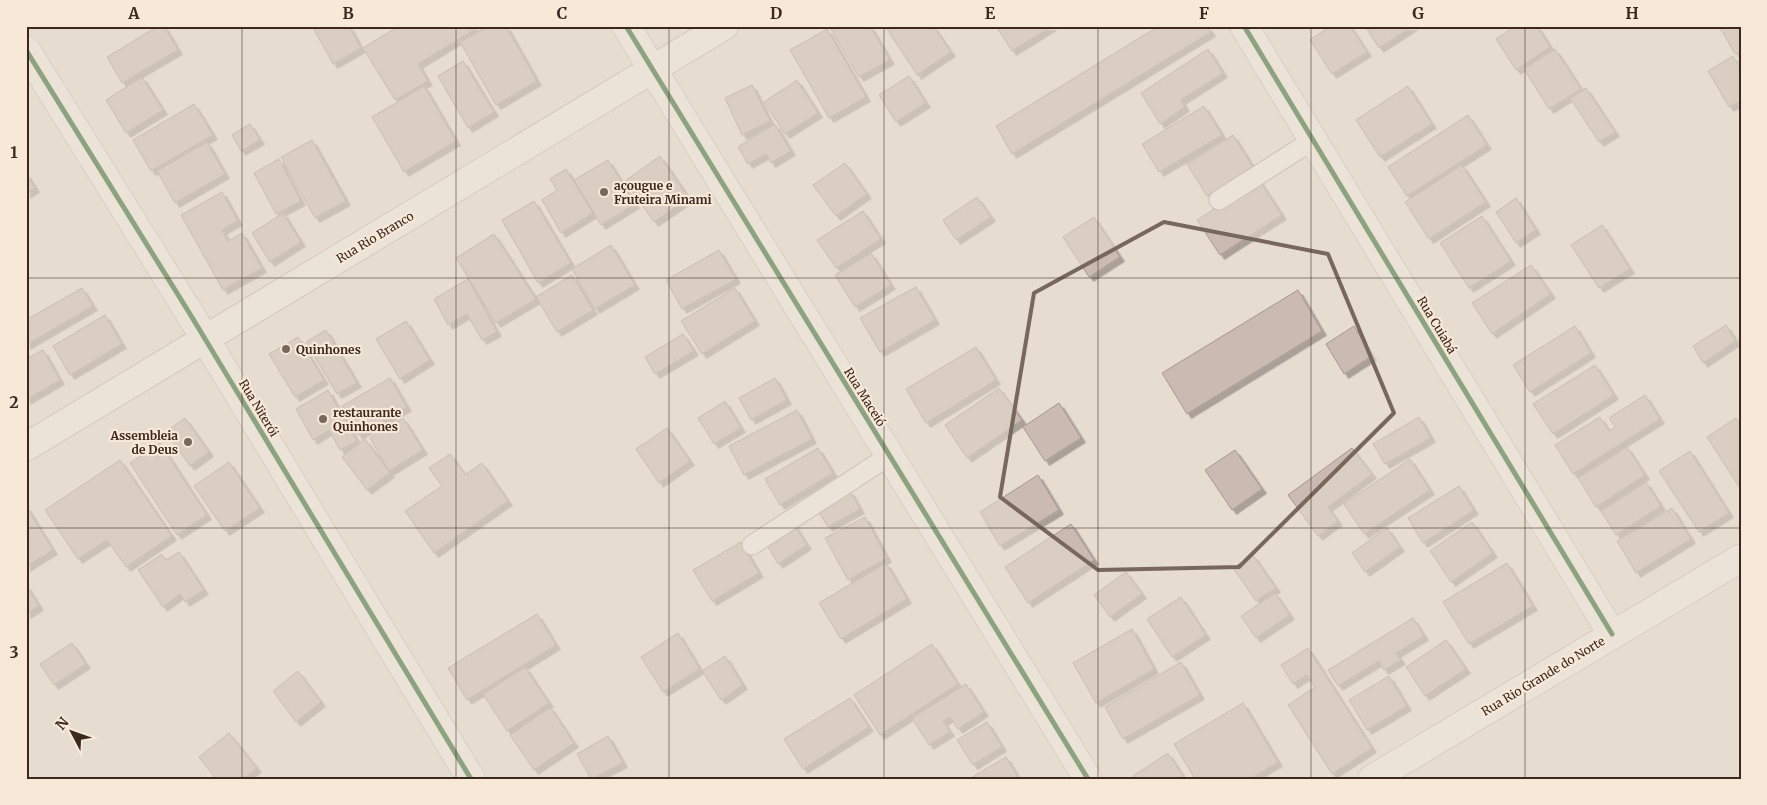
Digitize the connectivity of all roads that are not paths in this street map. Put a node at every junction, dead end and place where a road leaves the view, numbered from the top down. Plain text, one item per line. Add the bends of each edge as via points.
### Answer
1 (626, 26) edge
2 (724, 26) edge
3 (1244, 26) edge
4 (26, 50) edge
5 (652, 70) junction
6 (1313, 140) junction
7 (1219, 200) dead end
8 (206, 339) junction
9 (26, 448) edge
10 (889, 456) junction
11 (752, 545) dead end
12 (1741, 558) edge
13 (1612, 634) junction
14 (471, 779) edge
15 (1088, 779) edge
16 (1372, 779) edge

1 - 5 street, Rua Maceió
2 - 5 street, Rua Rio Branco
3 - 6 street, Rua Cuiabá
4 - 8 street, Rua Niterói
5 - 8 street, Rua Rio Branco
5 - 10 street, Rua Maceió
6 - 7 lane
6 - 13 street, Rua Cuiabá
8 - 9 street, Rua Rio Branco
8 - 14 street, Rua Niterói
10 - 11 lane
10 - 15 street, Rua Maceió
12 - 13 street, Rua Rio Grande do Norte
13 - 16 street, Rua Rio Grande do Norte

